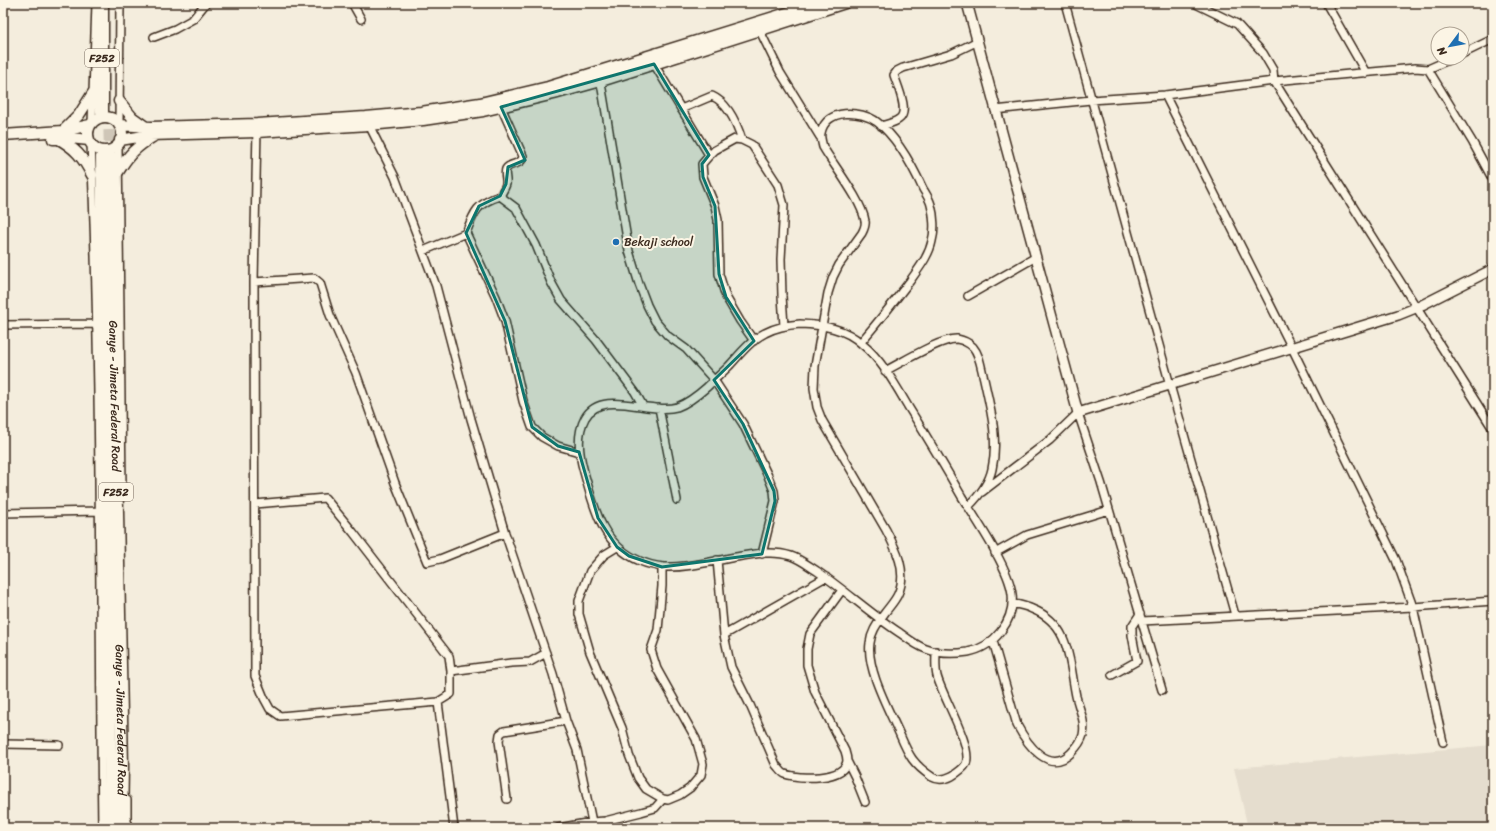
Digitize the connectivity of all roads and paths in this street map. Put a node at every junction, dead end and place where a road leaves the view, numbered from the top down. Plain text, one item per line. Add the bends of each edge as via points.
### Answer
1 (96, 3) edge
2 (102, 3) edge
3 (110, 3) edge
4 (120, 3) edge
5 (206, 3) edge
6 (352, 3) edge
7 (819, 3) edge
8 (845, 3) edge
9 (967, 3) edge
10 (1065, 3) edge
11 (1194, 3) edge
12 (1326, 3) edge
13 (802, 12) junction
14 (361, 19) dead end
15 (760, 31) junction
16 (154, 37) dead end
17 (1493, 39) edge
18 (978, 41) junction
19 (1470, 50) edge
20 (654, 64) junction
21 (1435, 66) edge
22 (1428, 69) junction
23 (1366, 73) junction
24 (600, 76) junction
25 (1274, 81) junction
26 (93, 92) junction
27 (1165, 95) junction
28 (1091, 100) junction
29 (119, 101) junction
30 (501, 107) junction
31 (681, 108) junction
32 (995, 110) junction
33 (91, 124) junction
34 (119, 125) junction
35 (369, 125) junction
36 (881, 126) junction
37 (146, 127) junction
38 (257, 128) junction
39 (3, 135) edge
40 (60, 135) junction
41 (156, 135) junction
42 (820, 137) junction
43 (742, 140) junction
44 (3, 141) edge
45 (90, 142) junction
46 (119, 142) junction
47 (709, 155) junction
48 (118, 172) junction
49 (92, 175) junction
50 (1493, 180) edge
51 (500, 196) junction
52 (466, 233) junction
53 (423, 251) junction
54 (1036, 257) junction
55 (1493, 269) edge
56 (254, 282) junction
57 (968, 296) dead end
58 (1418, 307) junction
59 (96, 324) junction
60 (3, 325) edge
61 (822, 325) junction
62 (784, 326) junction
63 (754, 341) junction
64 (861, 342) junction
65 (1292, 348) junction
66 (885, 371) junction
67 (714, 380) junction
68 (1170, 385) junction
69 (643, 406) junction
70 (659, 408) junction
71 (1078, 413) junction
72 (1493, 429) edge
73 (579, 452) junction
74 (982, 492) junction
75 (677, 500) dead end
76 (255, 504) junction
77 (968, 506) junction
78 (1109, 510) junction
79 (99, 511) junction
80 (3, 513) edge
81 (505, 533) junction
82 (617, 547) junction
83 (995, 553) junction
84 (762, 554) junction
85 (717, 560) junction
86 (662, 567) junction
87 (826, 577) junction
88 (842, 590) junction
89 (1493, 601) edge
90 (1012, 603) junction
91 (1413, 607) junction
92 (1235, 615) junction
93 (1141, 617) junction
94 (880, 620) junction
95 (724, 635) junction
96 (993, 640) junction
97 (936, 651) junction
98 (546, 653) junction
99 (451, 671) junction
100 (1112, 675) dead end
101 (1162, 690) dead end
102 (438, 702) junction
103 (566, 721) junction
104 (1443, 742) dead end
105 (3, 744) edge
106 (59, 745) dead end
107 (847, 761) junction
108 (508, 799) dead end
109 (663, 799) junction
110 (865, 802) dead end
111 (592, 822) junction
112 (102, 828) edge
113 (111, 828) edge
114 (121, 828) edge
115 (127, 828) edge
116 (454, 828) edge
117 (558, 828) edge

1 - 26 street
2 - 3 main road, F252 via 105,112
4 - 29 street
5 - 16 street via 193,19
6 - 14 street
7 - 13 main road
8 - 13 main road
9 - 18 street
10 - 28 street
11 - 25 street via 1237,24 1263,53 1273,70
12 - 23 street
13 - 15 main road
13 - 24 main road
15 - 20 main road
15 - 42 street via 780,72
17 - 19 street
18 - 32 street
18 - 36 street via 951,54 895,72 904,108 903,115 896,121
20 - 24 main road
20 - 31 street
21 - 22 street
22 - 23 street
22 - 50 street
23 - 25 street
24 - 30 main road
24 - 38 main road via 488,101 422,112
24 - 67 street via 628,251 639,284 655,321
25 - 27 street
25 - 58 street
26 - 33 street
26 - 40 main road via 79,115
27 - 28 street
27 - 65 street
28 - 32 street
28 - 68 street
29 - 34 street
29 - 37 main road via 132,117
30 - 35 main road via 423,120
30 - 51 street via 523,159 506,169 506,184
31 - 43 street via 715,97 733,118
31 - 47 street
32 - 54 street
33 - 34 main road via 103,117 112,118
33 - 40 main road
33 - 45 main road via 88,131
34 - 37 main road
34 - 46 main road via 122,132
35 - 38 main road
35 - 53 street via 395,177
36 - 42 street via 864,115 839,115 824,125
36 - 64 street via 916,173 931,205 933,240 917,271
37 - 38 main road
38 - 41 main road
38 - 56 street
39 - 40 main road
40 - 44 main road
40 - 45 main road
40 - 49 main road via 78,153
41 - 46 main road via 143,135
41 - 48 main road via 137,147
42 - 61 street via 823,147 858,202 865,222 862,233 833,277
43 - 47 street via 735,139
43 - 62 street via 752,145 764,161 778,185 784,206 781,259
45 - 46 main road via 98,149 106,151 114,148
45 - 49 street
46 - 48 street
47 - 63 street via 702,164 703,177 718,220 719,274 726,297
48 - 115 street
49 - 59 street
51 - 52 street via 479,206
51 - 69 street via 516,208 561,300 596,340
52 - 53 street
52 - 73 street via 505,321 523,401 532,427 542,437 558,446
53 - 81 street via 436,286 471,419
54 - 57 street
54 - 71 street
55 - 58 street
56 - 76 street
56 - 81 street via 314,278 320,283 330,315 356,372 427,562
58 - 65 street
58 - 72 street
59 - 60 street
59 - 79 street
61 - 62 street
61 - 64 street via 844,332
61 - 94 street via 815,366 814,388 817,407 886,530 900,561 901,586
62 - 63 street via 762,334
63 - 67 street
64 - 66 street
65 - 68 street
65 - 91 street via 1396,560
66 - 74 street via 944,342 956,339 965,341 973,347 979,359 992,412 994,443 992,469
66 - 77 street
67 - 70 street via 695,398 678,407
67 - 84 street via 743,424 774,491 775,501
68 - 71 street
68 - 92 street
69 - 70 street
69 - 73 street via 602,405 590,410 582,423
70 - 75 street
71 - 74 street via 1050,440
71 - 78 street
73 - 82 street via 598,518
74 - 77 street
76 - 99 street via 324,498 449,656
76 - 102 street via 255,676 270,709 280,716
77 - 83 street
78 - 83 street via 1027,535
78 - 93 street
79 - 80 street
79 - 112 street
81 - 98 street
82 - 86 street via 629,556
82 - 109 street via 604,555 590,571 579,601 579,614 590,652 622,728 638,778 646,789
83 - 90 street via 1010,582
84 - 85 street
84 - 87 street via 791,556
85 - 86 street
85 - 95 street
86 - 109 street via 658,630 651,650 657,669 696,739 703,764 701,775 690,788 671,800
87 - 88 street
87 - 95 street
88 - 94 street
88 - 107 street via 810,634 807,665 815,692 846,751
89 - 91 street
90 - 96 street via 1011,613
90 - 96 street via 1034,609 1059,629 1065,639 1083,720 1083,734 1077,747 1067,757 1056,761 1045,758 1023,737 1017,725
91 - 92 street
91 - 104 street
92 - 93 street
93 - 100 street via 1132,626 1137,661
93 - 101 street
94 - 97 street via 923,649
94 - 97 street via 873,631 870,643 874,674 913,761 920,769 935,778 946,779 958,773 966,764 967,750 937,675
95 - 107 street via 731,667 776,766 784,774 819,778 833,775 843,768
96 - 97 street via 969,652 952,654
98 - 99 street via 530,662
98 - 103 street
99 - 102 street via 450,694
102 - 116 street
103 - 108 street via 504,731 500,734
103 - 111 street via 577,750
105 - 106 street
107 - 110 street
109 - 111 street via 655,808
111 - 117 street
113 - 114 main road, Ganye - Jimeta Federal Road / F252 via 106,157 122,760

